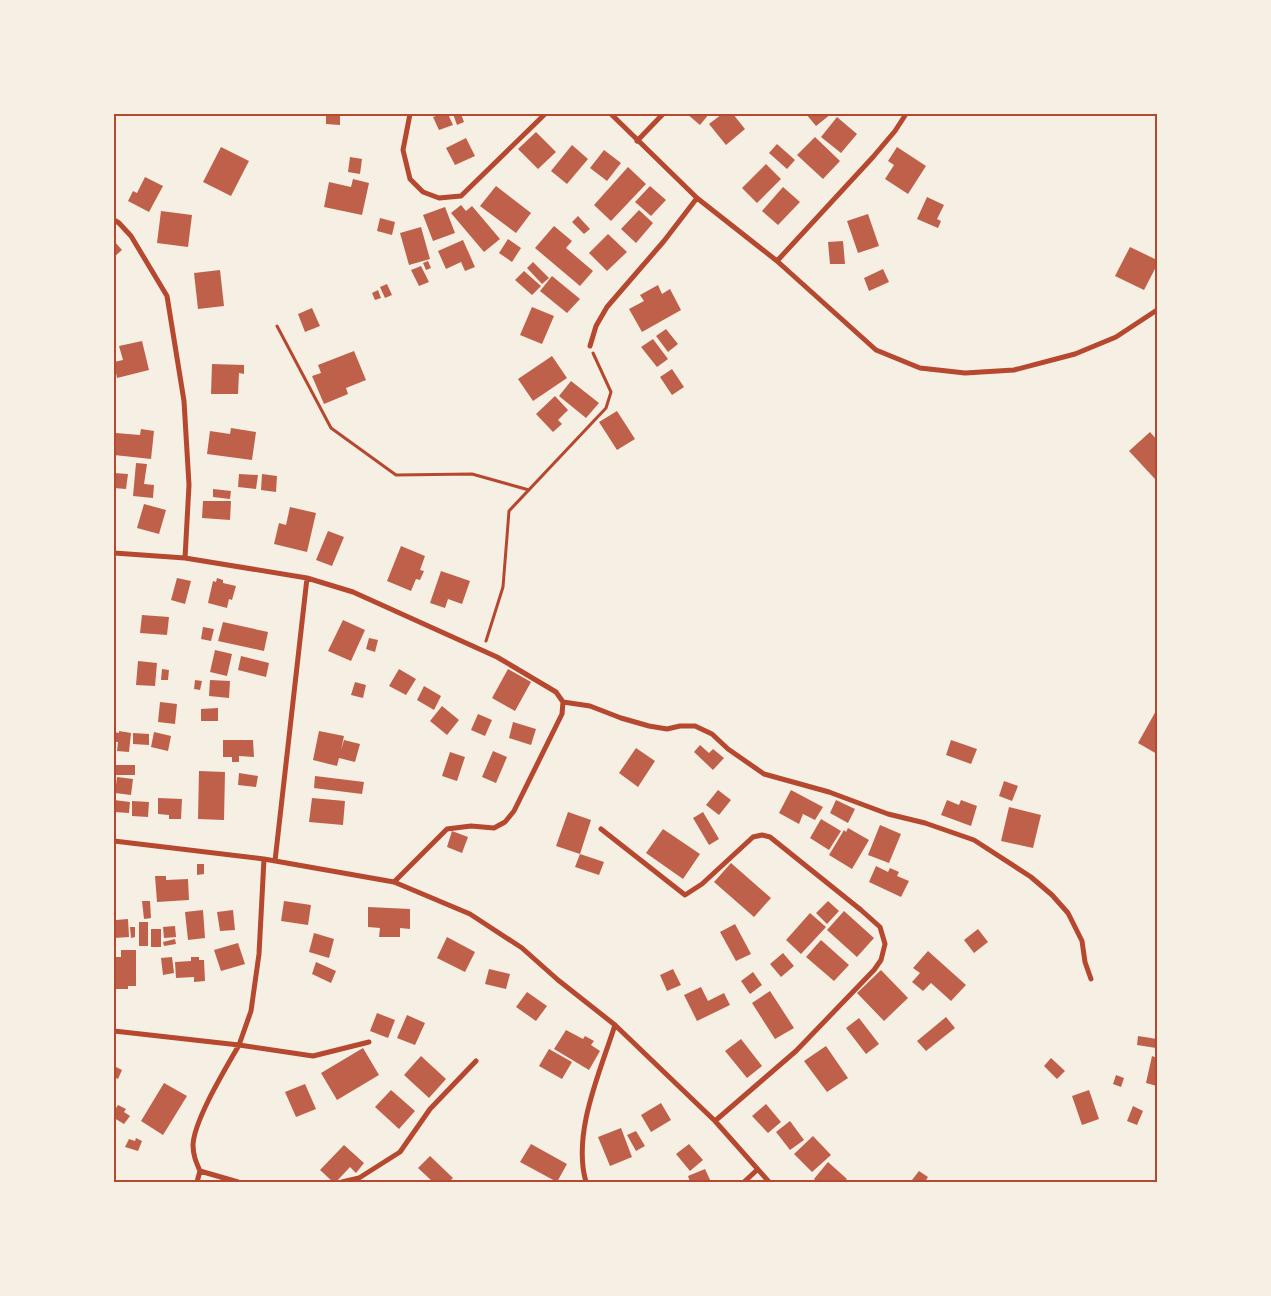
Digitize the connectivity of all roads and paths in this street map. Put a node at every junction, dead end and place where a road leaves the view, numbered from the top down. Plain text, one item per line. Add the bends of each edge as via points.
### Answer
1 (410, 114) edge
2 (545, 114) edge
3 (611, 114) edge
4 (663, 114) edge
5 (906, 114) edge
6 (637, 141) junction
7 (697, 198) junction
8 (114, 220) edge
9 (777, 261) junction
10 (1157, 310) edge
11 (276, 326) dead end
12 (590, 346) joint
13 (529, 490) junction
14 (114, 552) edge
15 (185, 558) junction
16 (307, 578) junction
17 (482, 651) junction
18 (563, 702) junction
19 (601, 829) dead end
20 (114, 841) edge
21 (264, 859) junction
22 (275, 861) junction
23 (394, 882) junction
24 (1091, 979) dead end
25 (615, 1025) junction
26 (114, 1031) edge
27 (369, 1042) dead end
28 (238, 1045) junction
29 (476, 1061) dead end
30 (714, 1121) junction
31 (757, 1170) junction
32 (200, 1171) junction
33 (197, 1182) edge
34 (238, 1182) edge
35 (342, 1182) edge
36 (586, 1182) edge
37 (744, 1182) edge
38 (769, 1182) edge

1 - 2 street via 403,150 410,178 423,192 439,198 461,196
3 - 6 street
4 - 6 street
5 - 9 street via 873,157
6 - 7 street
7 - 9 street
7 - 12 street via 607,307
8 - 15 street via 130,236 167,296 184,411 188,485
9 - 10 street via 876,350 920,368 965,373 1014,370 1075,354 1116,337
11 - 13 path via 331,428 396,475 472,474
12 - 13 path via 611,392 606,408
13 - 17 path via 509,511 503,587
14 - 15 street
15 - 16 street
16 - 17 street via 354,592
16 - 22 street
17 - 18 street via 556,692
18 - 23 street via 562,714 505,822 494,828 447,829
18 - 24 street via 590,706 649,726 667,729 695,726 712,734 764,774 974,840 1030,877 1068,913 1082,941
19 - 30 street via 685,895 702,884 753,837 770,836 880,927 885,944 881,960 874,970 796,1052
20 - 21 street
21 - 22 street
21 - 28 street via 251,1011
22 - 23 street
23 - 25 street via 470,914 522,948
25 - 30 street
25 - 36 street via 583,1126 581,1153
26 - 28 street
27 - 28 street via 312,1056
28 - 32 street via 198,1125 193,1144
29 - 35 street via 430,1109 400,1152 359,1178
30 - 31 street
31 - 37 street
31 - 38 street
32 - 33 street
32 - 34 street

